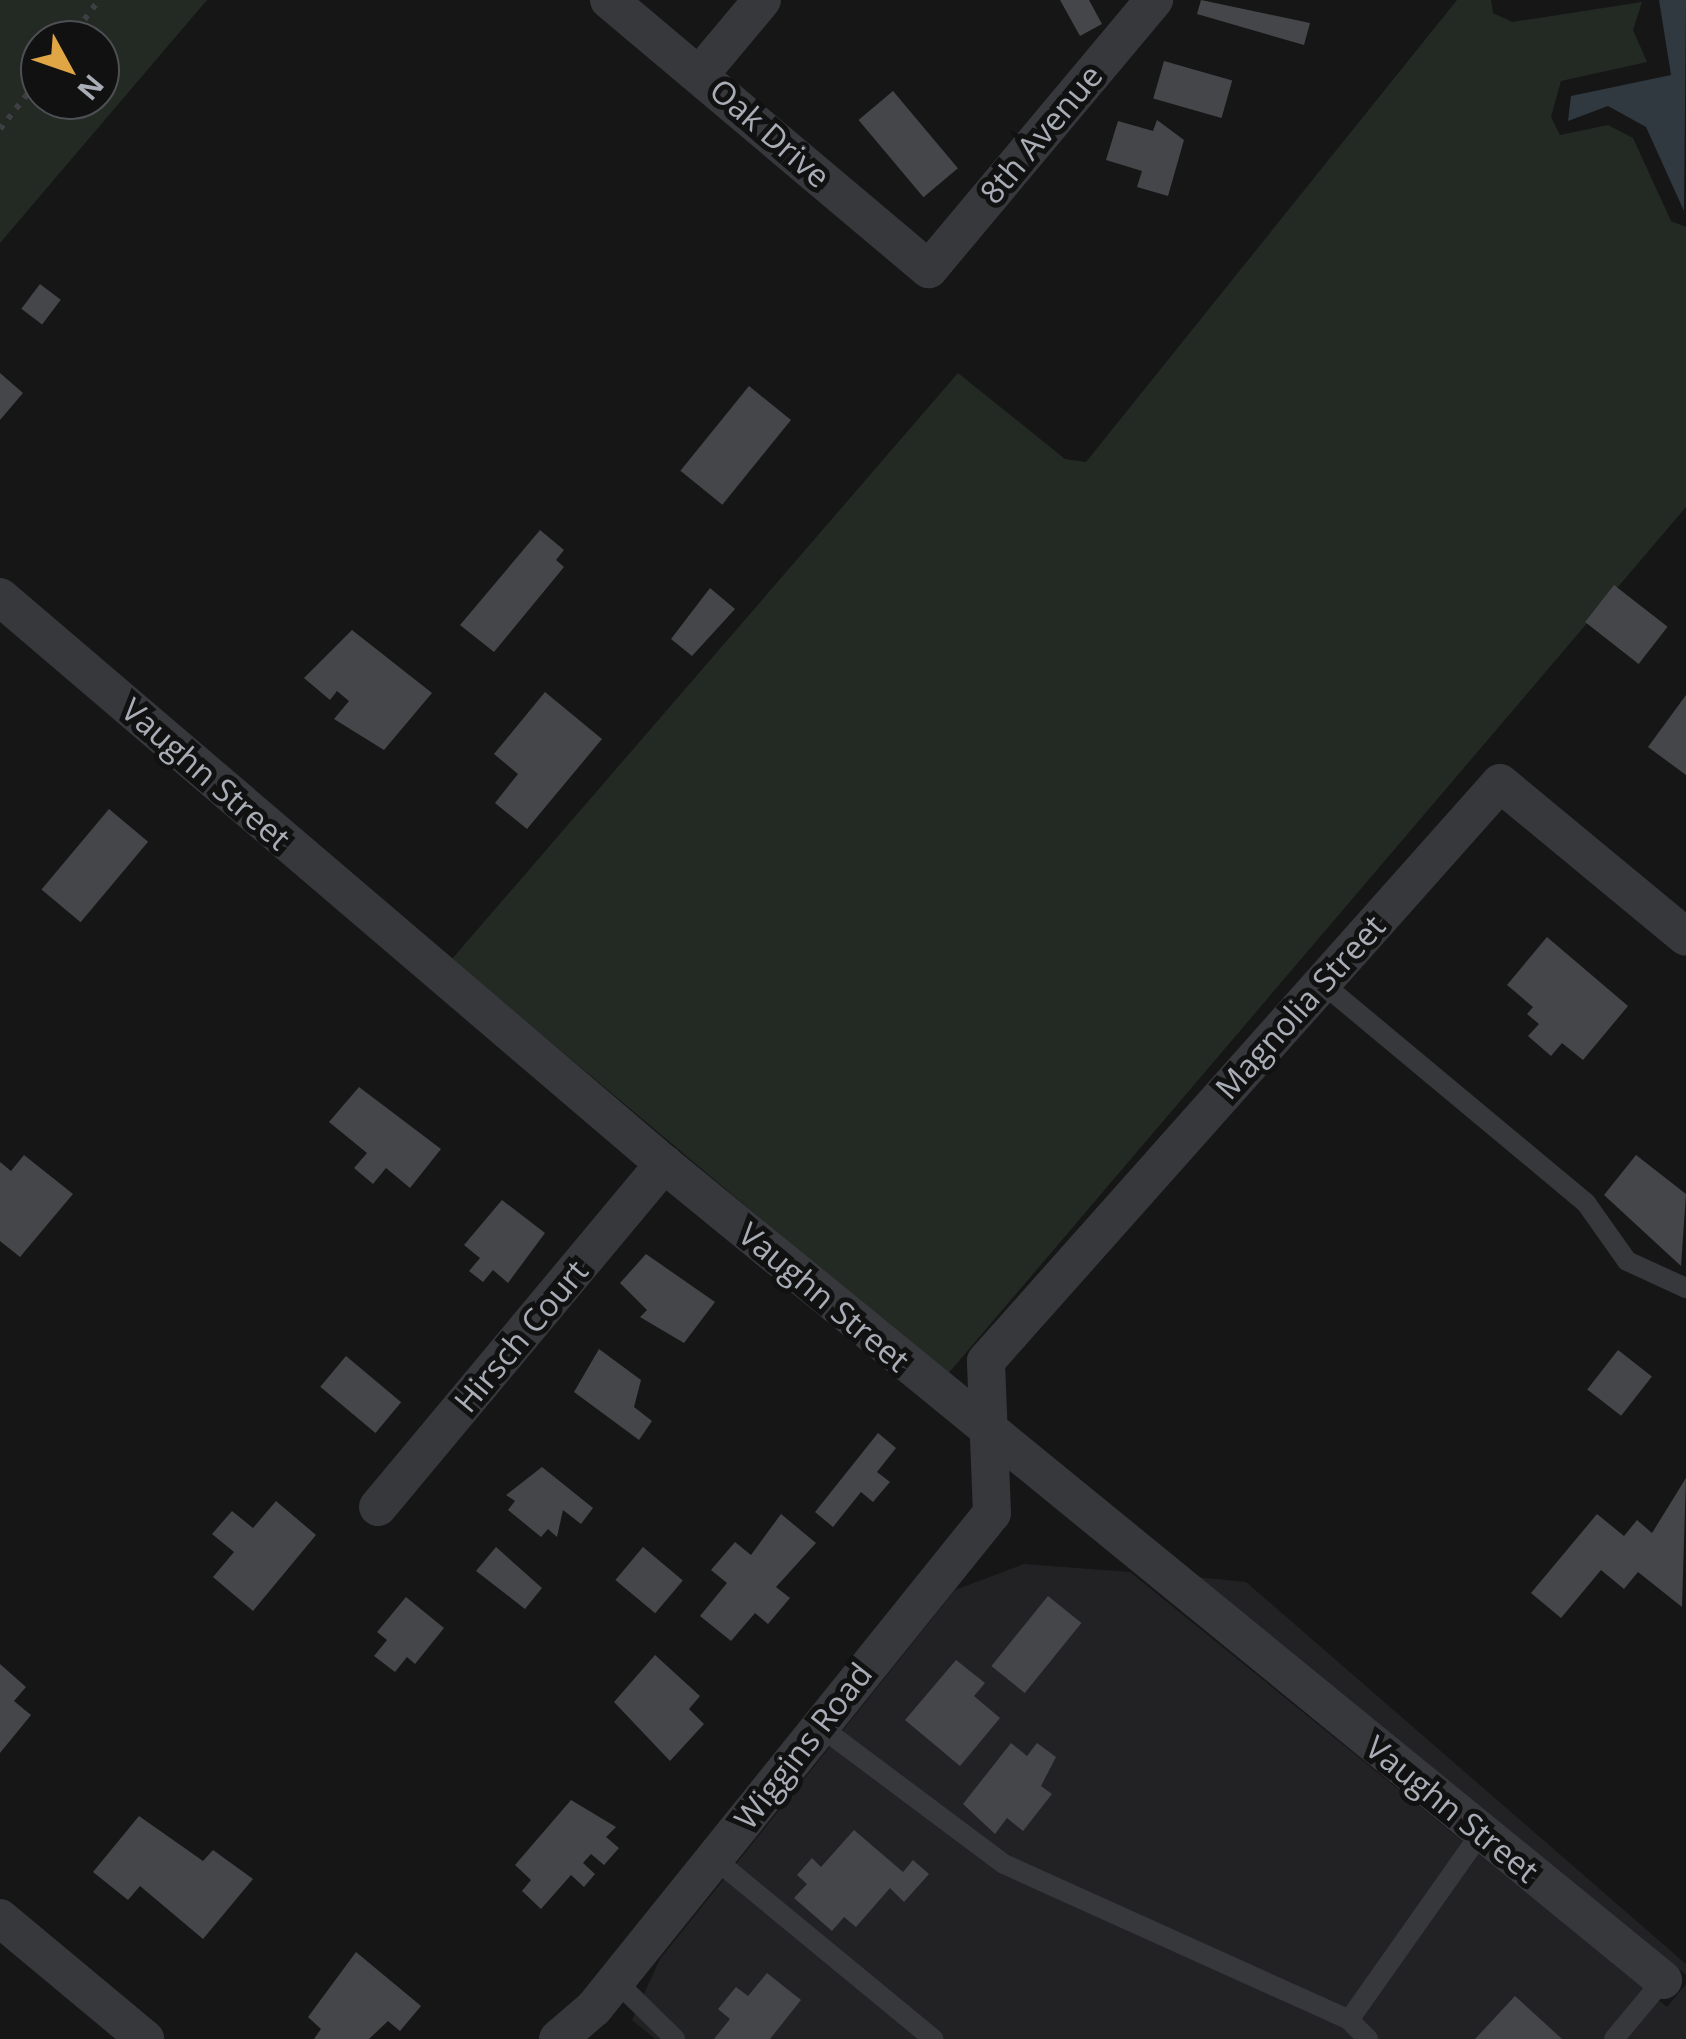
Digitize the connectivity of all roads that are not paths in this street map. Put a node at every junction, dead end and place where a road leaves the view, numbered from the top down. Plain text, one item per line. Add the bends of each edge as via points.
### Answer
1 (609, 0) edge
2 (762, 0) edge
3 (1154, 0) edge
4 (700, 73) junction
5 (929, 269) joint
6 (0, 598) edge
7 (1686, 937) edge
8 (1322, 983) junction
9 (664, 1164) junction
10 (1686, 1288) edge
11 (984, 1430) junction
12 (378, 1507) dead end
13 (818, 1725) junction
14 (1480, 1833) junction
15 (714, 1859) junction
16 (0, 1918) edge
17 (616, 1980) junction
18 (1662, 1980) joint
19 (1348, 2020) junction
20 (144, 2039) edge
21 (558, 2039) edge
22 (675, 2039) edge
23 (933, 2039) edge
24 (1368, 2039) edge
25 (1614, 2039) edge

1 - 4 street, Oak Drive
2 - 4 street
3 - 5 street, 8th Avenue
4 - 5 street, Oak Drive
6 - 9 street, Vaughn Street
7 - 8 street, Magnolia Street via 1500,783
8 - 10 lane via 1586,1202 1628,1260
8 - 11 street, Magnolia Street via 986,1361
9 - 11 street, Vaughn Street
9 - 12 street, Hirsch Court
11 - 13 street, Wiggins Road via 992,1512
11 - 14 street, Vaughn Street
13 - 15 street, Wiggins Road
13 - 19 lane via 1004,1864
14 - 18 street, Vaughn Street
14 - 19 lane
15 - 17 street, Wiggins Road
15 - 23 lane
16 - 20 street
17 - 21 street, Wiggins Road
17 - 22 lane
18 - 25 lane
19 - 24 lane

